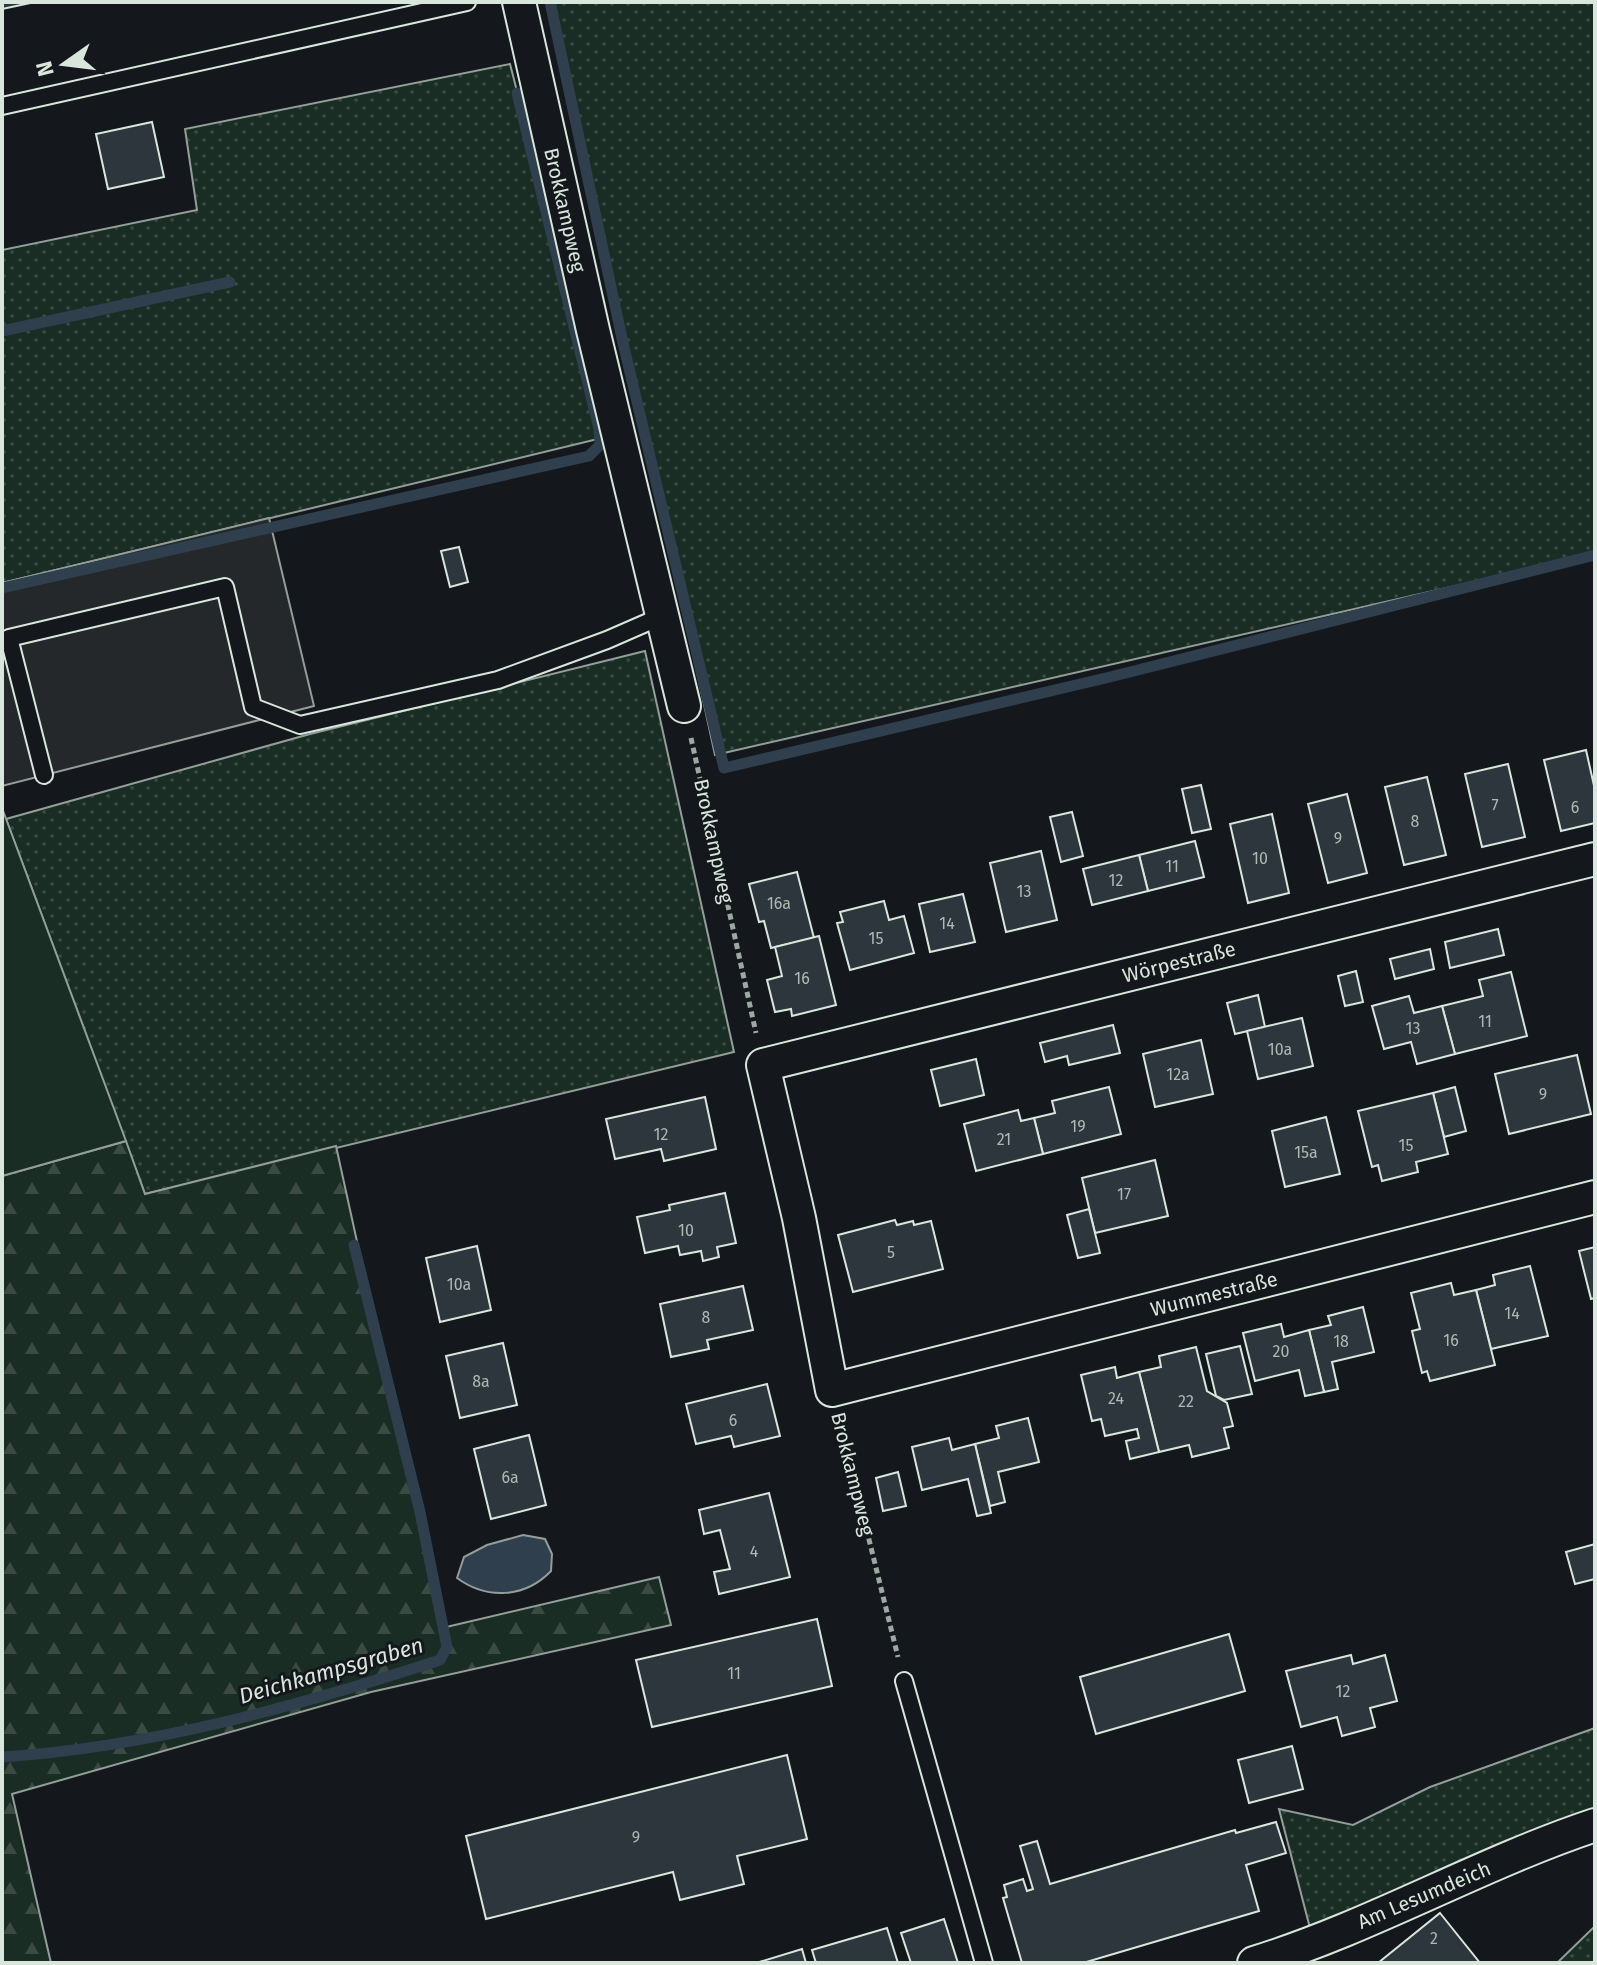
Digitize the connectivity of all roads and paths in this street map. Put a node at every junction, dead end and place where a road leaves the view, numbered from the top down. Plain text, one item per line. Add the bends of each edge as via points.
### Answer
1 (467, 2) edge
2 (519, 2) edge
3 (2, 106) edge
4 (662, 616) junction
5 (684, 706) joint
6 (44, 775) dead end
7 (1595, 859) edge
8 (763, 1065) junction
9 (1595, 1197) edge
10 (832, 1390) junction
11 (904, 1681) joint
12 (1595, 1825) edge
13 (984, 1963) edge
14 (1254, 1963) edge

1 - 3 lane
2 - 4 street, Brokkampweg
4 - 5 street, Brokkampweg
4 - 6 lane via 498,680 300,725 253,707 225,587 9,638
5 - 8 path, Brokkampweg
7 - 8 street, Wörpestraße
8 - 10 street, Brokkampweg
9 - 10 street, Wummestraße
10 - 11 path, Brokkampweg
11 - 13 lane
12 - 14 street, Am Lesumdeich via 1307,1947

